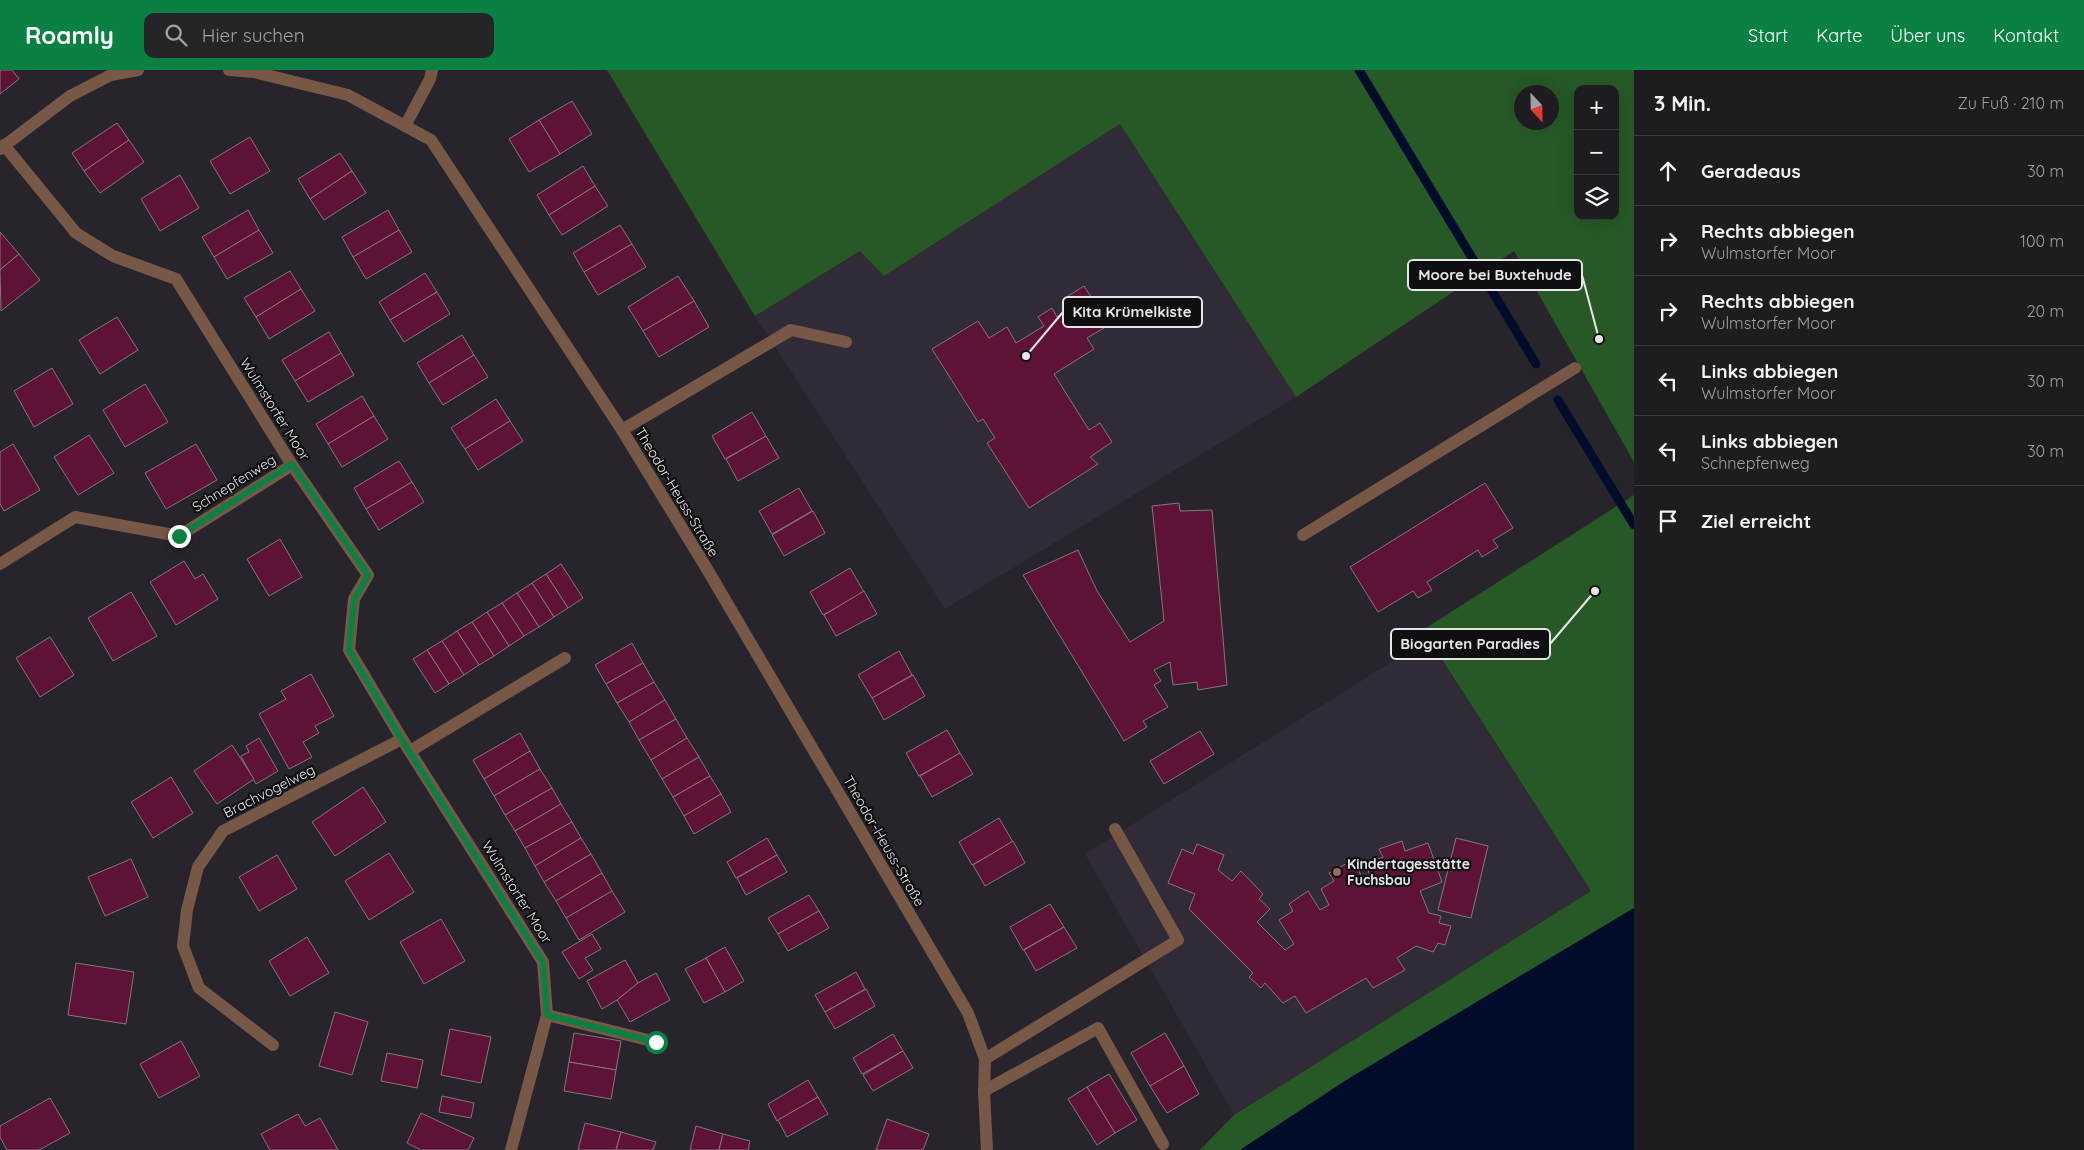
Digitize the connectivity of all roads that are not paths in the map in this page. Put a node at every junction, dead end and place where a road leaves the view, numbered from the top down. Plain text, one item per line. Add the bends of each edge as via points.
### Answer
1 (138, 70) edge
2 (229, 70) edge
3 (432, 70) edge
4 (110, 72) edge
5 (405, 126) junction
6 (2, 147) edge
7 (846, 342) dead end
8 (1575, 368) dead end
9 (622, 430) junction
10 (292, 464) junction
11 (1303, 535) dead end
12 (0, 564) edge
13 (565, 658) dead end
14 (402, 740) junction
15 (410, 752) junction
16 (1116, 829) dead end
17 (547, 1015) junction
18 (656, 1042) dead end
19 (273, 1045) dead end
20 (985, 1059) junction
21 (984, 1091) junction
22 (1163, 1144) dead end
23 (511, 1150) edge
24 (986, 1150) edge

1 - 4 street
2 - 5 street, Theodor-Heuss-Straße via 254,72 348,95
3 - 5 street
4 - 6 street via 70,96
5 - 9 street, Theodor-Heuss-Straße via 431,140
6 - 10 street, Wulmstorfer Moor via 76,233 113,256 176,279
7 - 9 street via 791,330
8 - 11 street
9 - 20 street, Theodor-Heuss-Straße via 946,974 968,1013
10 - 12 street, Schnepfenweg via 179,536 75,517
10 - 14 street, Wulmstorfer Moor via 368,575 354,600 349,650
13 - 15 street
14 - 15 street, Wulmstorfer Moor
14 - 19 street, Brachvogelweg via 223,831 198,867 187,910 183,946 199,988
15 - 17 street, Wulmstorfer Moor via 543,962
16 - 20 street via 1178,940
17 - 18 street
17 - 23 street, Wulmstorfer Moor
20 - 21 street, Theodor-Heuss-Straße
21 - 22 street via 1098,1028
21 - 24 street, Theodor-Heuss-Straße

